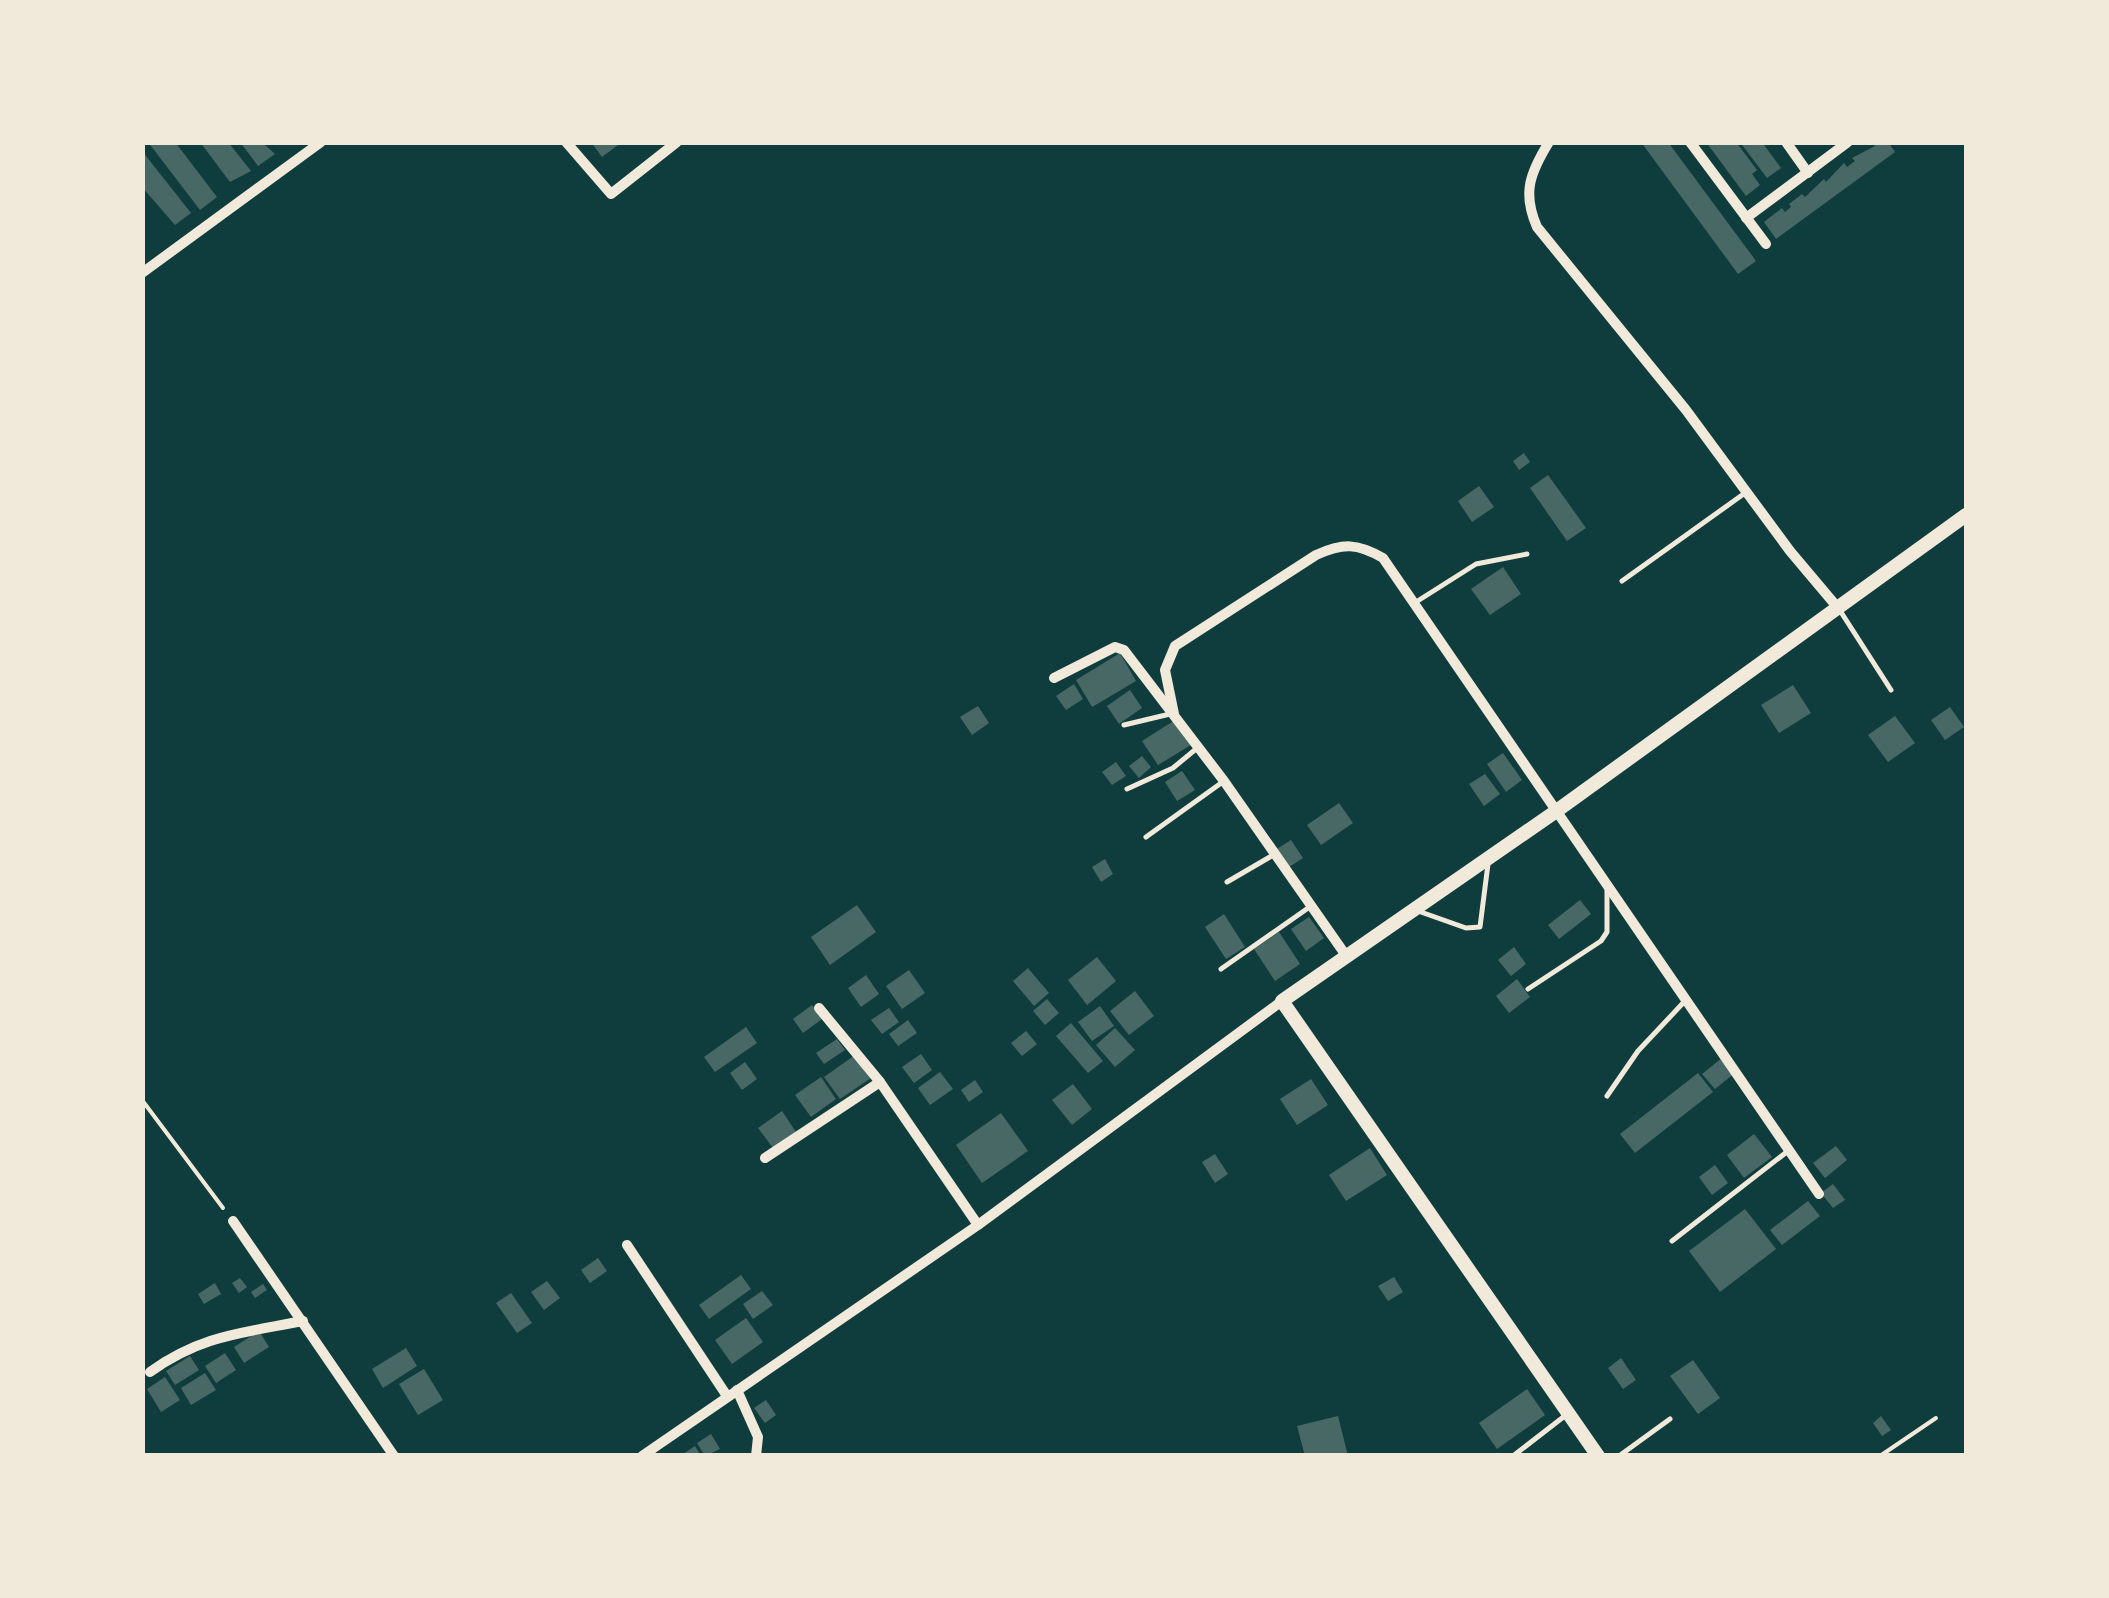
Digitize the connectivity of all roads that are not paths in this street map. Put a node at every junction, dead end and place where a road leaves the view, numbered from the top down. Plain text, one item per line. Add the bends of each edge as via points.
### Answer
1 (322, 142) edge
2 (566, 142) edge
3 (677, 142) edge
4 (1548, 142) edge
5 (1690, 142) edge
6 (1786, 142) edge
7 (1848, 142) edge
8 (1808, 172) junction
9 (1746, 218) junction
10 (1766, 244) dead end
11 (142, 273) edge
12 (1748, 491) junction
13 (1966, 515) edge
14 (1527, 554) dead end
15 (1622, 581) dead end
16 (1414, 604) junction
17 (1838, 608) junction
18 (1054, 678) dead end
19 (1891, 690) dead end
20 (1174, 714) junction
21 (1124, 725) dead end
22 (1198, 747) junction
23 (1224, 782) junction
24 (1127, 789) dead end
25 (1555, 812) junction
26 (1146, 837) dead end
27 (1275, 854) junction
28 (1489, 858) junction
29 (1227, 882) dead end
30 (1607, 887) junction
31 (1311, 906) junction
32 (1415, 910) junction
33 (1346, 957) junction
34 (1222, 969) dead end
35 (1528, 989) dead end
36 (1282, 1000) junction
37 (1686, 1000) junction
38 (819, 1008) dead end
39 (880, 1082) junction
40 (1607, 1096) dead end
41 (1790, 1150) junction
42 (765, 1158) dead end
43 (1819, 1194) dead end
44 (233, 1221) road end
45 (978, 1224) junction
46 (1672, 1241) dead end
47 (627, 1245) dead end
48 (303, 1321) junction
49 (150, 1372) dead end
50 (732, 1393) junction
51 (1567, 1414) junction
52 (1670, 1419) dead end
53 (394, 1456) edge
54 (642, 1456) edge
55 (756, 1456) edge
56 (1513, 1456) edge
57 (1598, 1456) edge
58 (1619, 1456) edge

1 - 11 street
2 - 3 street via 611,194
4 - 12 street via 1527,193 1537,227
5 - 9 street
6 - 8 street
7 - 8 street
8 - 9 street
9 - 10 street
12 - 15 lane
12 - 17 street
13 - 17 street
14 - 16 lane via 1476,564
16 - 20 street via 1383,558 1363,546 1340,544 1316,554 1175,646 1165,670
16 - 25 street
17 - 19 lane
17 - 25 street
18 - 20 street via 1115,646 1134,660
20 - 21 lane
20 - 22 street
22 - 23 street
22 - 24 lane
23 - 26 lane
23 - 27 street
25 - 28 street
25 - 30 street
27 - 29 lane
27 - 31 street
28 - 32 street
28 - 32 lane via 1480,927
30 - 35 lane via 1601,941
30 - 37 street
31 - 33 street
31 - 34 lane
32 - 33 street
33 - 36 street
36 - 45 street
36 - 51 street
37 - 40 lane
37 - 41 street
38 - 39 street
39 - 42 street
39 - 45 street
41 - 43 street
41 - 46 lane
44 - 48 street
45 - 50 street
47 - 50 street
48 - 49 street via 202,1342
48 - 53 street
50 - 54 street
50 - 55 street via 758,1437
51 - 56 lane
51 - 57 street
52 - 58 lane

